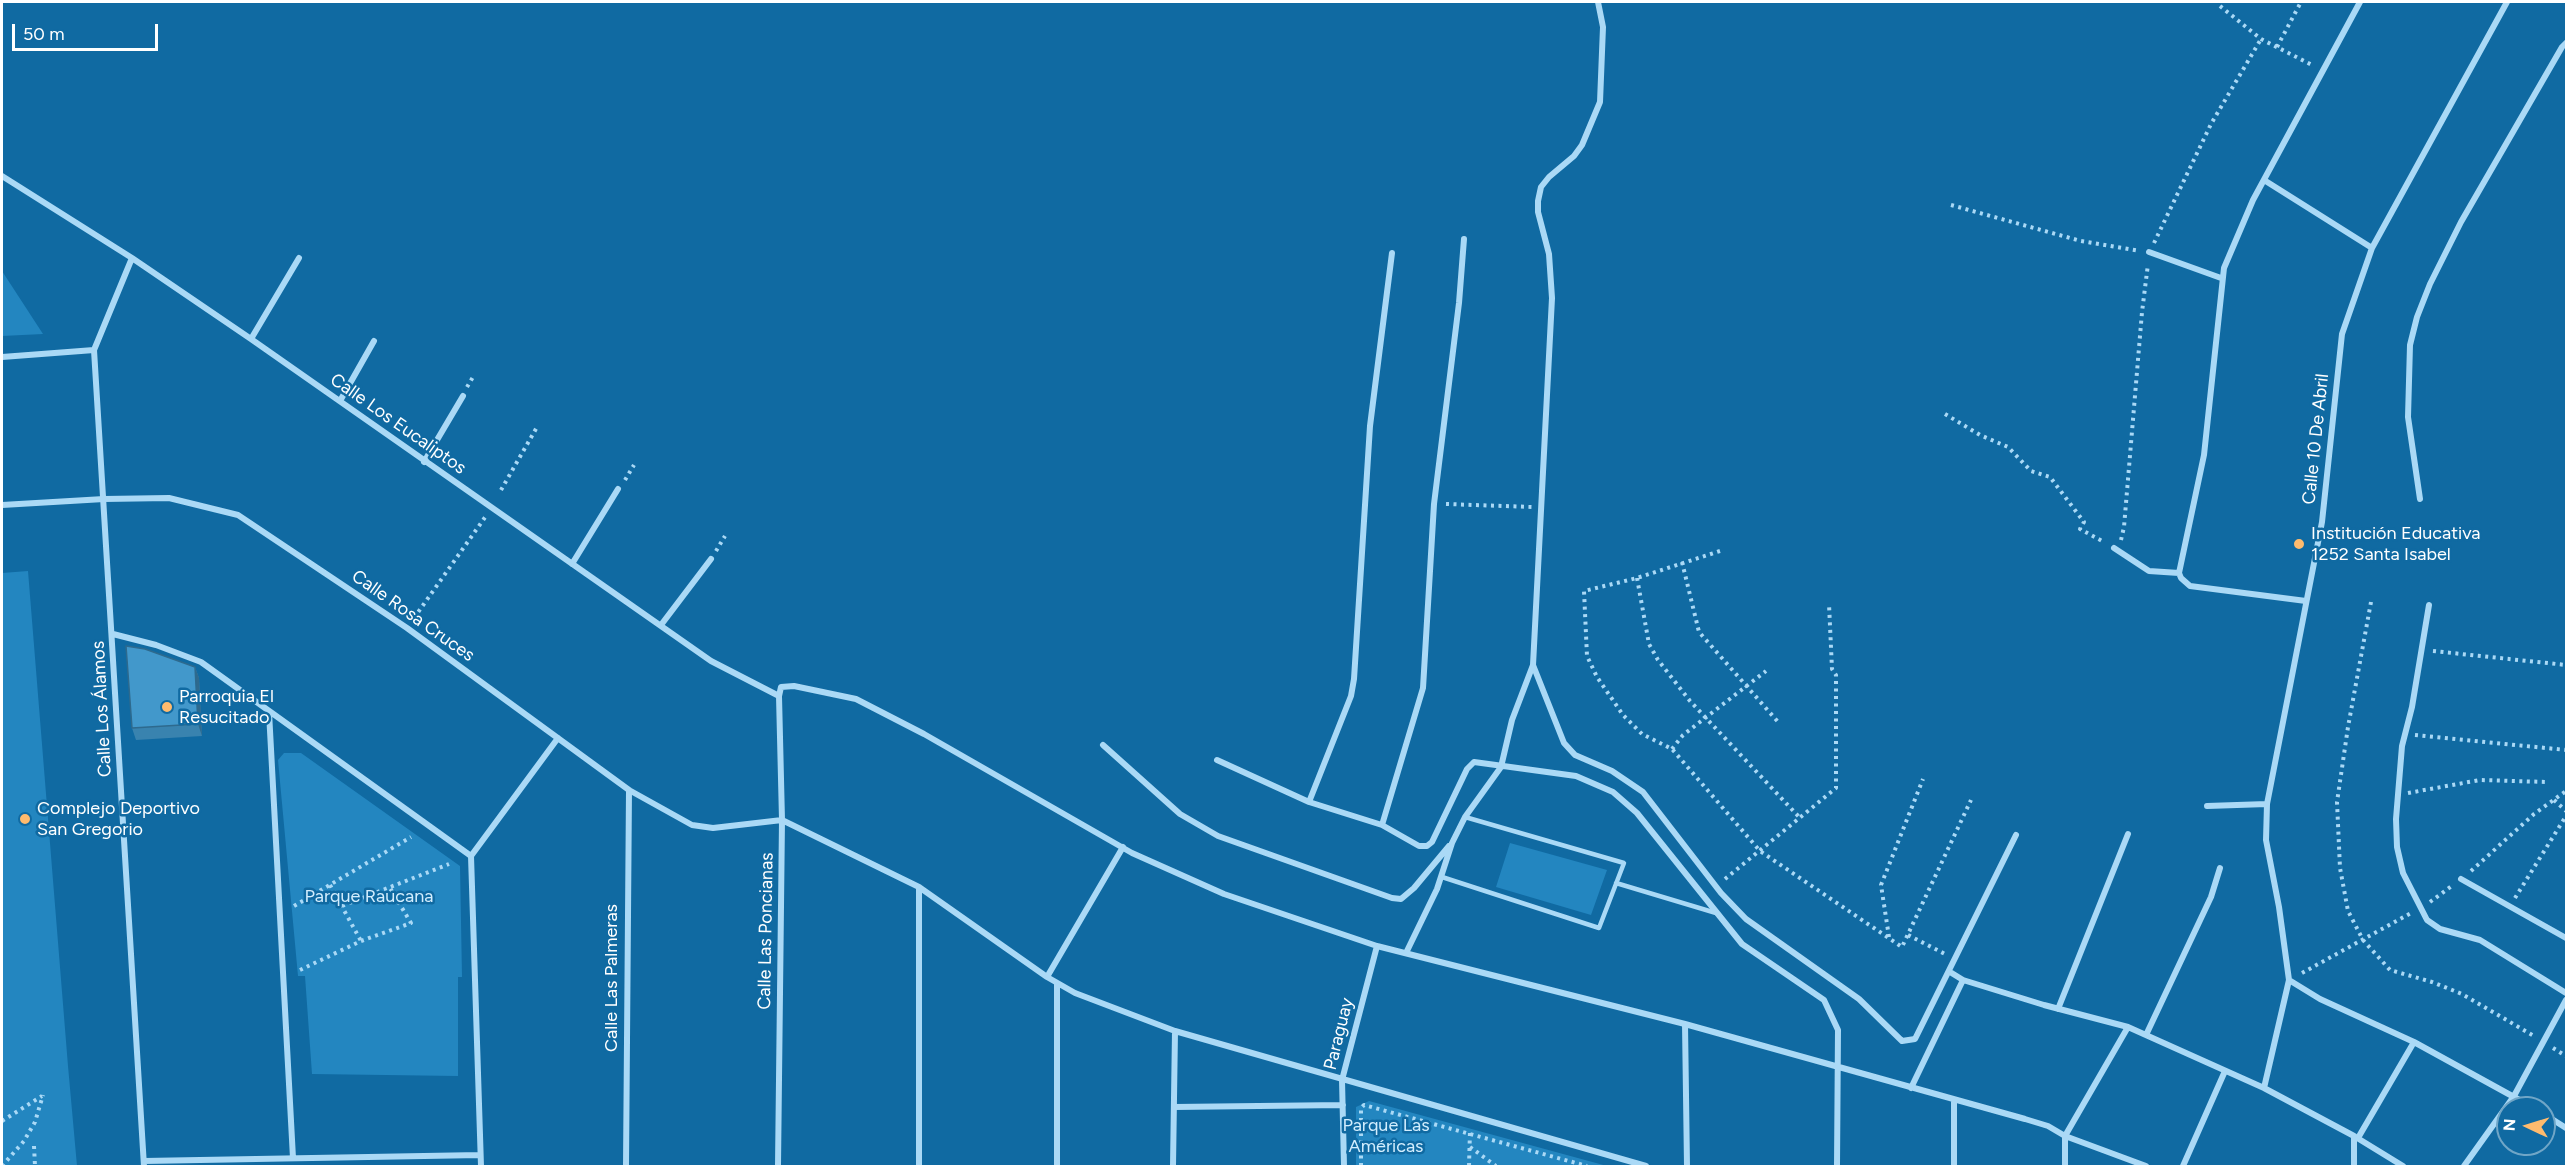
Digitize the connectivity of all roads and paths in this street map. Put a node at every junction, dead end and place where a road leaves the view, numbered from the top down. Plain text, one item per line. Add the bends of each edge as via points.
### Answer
1 (1598, 2) edge
2 (2301, 2) edge
3 (2360, 2) edge
4 (2507, 2) edge
5 (2220, 6) dead end
6 (2261, 39) junction
7 (2566, 43) edge
8 (2277, 47) junction
9 (2323, 71) junction
10 (2, 176) edge
11 (2264, 180) junction
12 (1951, 205) dead end
13 (1464, 239) dead end
14 (2372, 248) junction
15 (2149, 252) junction
16 (1392, 253) dead end
17 (132, 258) junction
18 (299, 258) dead end
19 (2221, 278) junction
20 (250, 339) junction
21 (374, 341) dead end
22 (94, 350) junction
23 (2, 357) edge
24 (463, 396) dead end
25 (340, 401) junction
26 (1945, 414) dead end
27 (537, 427) dead end
28 (424, 462) junction
29 (618, 489) dead end
30 (501, 490) dead end
31 (104, 499) junction
32 (2420, 499) dead end
33 (1434, 504) junction
34 (2, 505) edge
35 (1541, 507) junction
36 (492, 508) junction
37 (2115, 548) junction
38 (1720, 551) dead end
39 (711, 559) dead end
40 (1682, 562) junction
41 (572, 564) junction
42 (2179, 573) junction
43 (1637, 578) junction
44 (2306, 601) junction
45 (1829, 604) dead end
46 (2429, 605) dead end
47 (661, 625) junction
48 (407, 628) junction
49 (113, 634) junction
50 (2421, 650) junction
51 (1533, 665) junction
52 (2566, 665) edge
53 (1766, 671) dead end
54 (1747, 686) junction
55 (779, 696) junction
56 (268, 712) junction
57 (1706, 717) junction
58 (1779, 723) dead end
59 (2406, 734) junction
60 (558, 738) junction
61 (1103, 745) dead end
62 (1672, 749) junction
63 (2566, 750) edge
64 (1217, 760) dead end
65 (1501, 767) junction
66 (1923, 779) dead end
67 (2547, 782) dead end
68 (629, 790) junction
69 (2566, 791) edge
70 (2398, 794) junction
71 (1971, 800) dead end
72 (2554, 800) junction
73 (1309, 802) junction
74 (2267, 804) junction
75 (2207, 806) dead end
76 (2566, 811) edge
77 (2566, 816) edge
78 (1465, 817) junction
79 (1800, 818) junction
80 (782, 820) junction
81 (1382, 825) junction
82 (2128, 834) dead end
83 (2016, 835) dead end
84 (411, 837) dead end
85 (1452, 843) junction
86 (1123, 847) junction
87 (1760, 851) junction
88 (471, 856) junction
89 (449, 864) dead end
90 (2220, 868) dead end
91 (1442, 877) junction
92 (2461, 879) junction
93 (1616, 883) junction
94 (330, 885) junction
95 (919, 887) junction
96 (1716, 887) junction
97 (390, 888) junction
98 (294, 906) dead end
99 (342, 906) junction
100 (2510, 906) junction
101 (2420, 908) junction
102 (1716, 913) junction
103 (1908, 935) junction
104 (1889, 938) junction
105 (2566, 938) edge
106 (361, 941) junction
107 (1377, 946) junction
108 (1406, 953) junction
109 (1956, 960) junction
110 (300, 970) dead end
111 (1950, 972) junction
112 (1047, 977) junction
113 (1963, 980) junction
114 (2289, 980) junction
115 (1058, 983) junction
116 (2566, 993) edge
117 (2566, 1000) edge
118 (2058, 1009) junction
119 (1685, 1024) junction
120 (2128, 1027) junction
121 (1175, 1031) junction
122 (2146, 1035) junction
123 (2414, 1042) junction
124 (1836, 1066) junction
125 (2225, 1071) junction
126 (1342, 1080) junction
127 (1911, 1088) junction
128 (2264, 1088) junction
129 (2514, 1096) joint
130 (1954, 1101) junction
131 (1343, 1105) junction
132 (1174, 1107) junction
133 (1470, 1116) junction
134 (2, 1121) edge
135 (2496, 1122) edge
136 (1470, 1134) junction
137 (2065, 1136) junction
138 (2356, 1137) junction
139 (34, 1146) dead end
140 (1470, 1147) junction
141 (480, 1155) junction
142 (293, 1158) junction
143 (144, 1164) edge
144 (2, 1166) edge
145 (35, 1167) edge
146 (481, 1167) edge
147 (626, 1167) edge
148 (778, 1167) edge
149 (919, 1167) edge
150 (1057, 1167) edge
151 (1173, 1167) edge
152 (1344, 1167) edge
153 (1361, 1167) edge
154 (1470, 1167) edge
155 (1496, 1167) edge
156 (1587, 1167) edge
157 (1646, 1167) edge
158 (1687, 1167) edge
159 (1837, 1167) edge
160 (1954, 1167) edge
161 (2065, 1167) edge
162 (2146, 1167) edge
163 (2183, 1167) edge
164 (2354, 1167) edge
165 (2403, 1167) edge
166 (2464, 1167) edge

1 - 35 street via 1603,27 1600,102 1582,145 1549,177 1538,201 1550,254 1552,298
2 - 8 path
3 - 9 street
4 - 14 street, Calle 10 De Abril
5 - 6 path
6 - 8 path
6 - 15 path via 2211,124
7 - 32 street via 2461,222 2417,318 2410,345 2408,417
8 - 9 path
9 - 11 street
10 - 17 street, Calle Los Eucaliptos
11 - 14 street
11 - 19 street
12 - 15 path via 2081,241
13 - 33 street
14 - 44 street, Calle 10 De Abril via 2342,333 2322,522
15 - 19 street
15 - 37 path via 2123,538
16 - 73 street via 1370,426 1354,680
17 - 20 street, Calle Los Eucaliptos
17 - 22 street, Calle Los Álamos
18 - 20 street
19 - 42 street via 2204,455
20 - 25 street, Calle Los Eucaliptos
21 - 25 street
22 - 23 street
22 - 31 street, Calle Los Álamos
24 - 28 street
25 - 28 street, Calle Los Eucaliptos
26 - 37 path via 2008,447 2031,471 2050,477 2084,522 2080,529
27 - 30 path
28 - 36 street, Calle Los Eucaliptos
29 - 41 street
31 - 34 street, Calle Rosa Cruces
31 - 48 street, Calle Rosa Cruces via 170,498 237,515
31 - 49 street, Calle Los Álamos
33 - 35 path
33 - 81 street via 1423,688
35 - 51 street
36 - 41 street, Calle Los Eucaliptos
36 - 48 path
37 - 42 street via 2149,572
38 - 40 path
39 - 47 street
40 - 43 path
40 - 54 path via 1699,632
41 - 47 street, Calle Los Eucaliptos
42 - 44 street via 2190,586
43 - 57 path via 1649,644
43 - 62 path via 1584,591 1587,656 1623,715 1642,734
44 - 74 street, Calle 10 De Abril
45 - 79 path via 1832,669 1836,675 1836,788
46 - 50 street
47 - 55 street, Calle Los Eucaliptos via 711,661
48 - 60 street, Calle Rosa Cruces
49 - 56 street via 201,662
49 - 143 street, Calle Los Álamos
50 - 52 path
50 - 59 street
51 - 65 street via 1512,720
51 - 96 street via 1564,743 1575,755 1612,771 1643,792
53 - 54 path
54 - 57 path
54 - 58 path
55 - 80 street, Calle Las Poncianas
55 - 86 street via 782,687 794,686 856,699
56 - 88 street
56 - 142 street
57 - 62 path
57 - 79 path
59 - 63 path
59 - 70 street
60 - 68 street, Calle Rosa Cruces
60 - 88 street
61 - 85 street via 1180,814 1218,836 1392,898 1401,899 1414,888
62 - 87 path
64 - 73 street
65 - 78 street
65 - 81 street via 1470,764 1427,846 1419,846
65 - 102 street via 1576,776 1613,792 1637,813
66 - 104 path via 1881,885
67 - 70 path via 2480,780
68 - 80 street, Calle Rosa Cruces via 701,828
68 - 147 street, Calle Las Palmeras
69 - 72 path
70 - 101 street via 2397,847 2403,873
71 - 103 path
72 - 76 path
72 - 92 path
73 - 81 street
74 - 75 street
74 - 114 street, Calle 10 De Abril via 2266,840
77 - 100 path
78 - 85 street
78 - 93 lane via 1624,863
79 - 87 path
80 - 95 street
80 - 148 street, Calle Las Poncianas
82 - 118 street
83 - 109 street
84 - 94 path
85 - 91 street
86 - 107 street via 1224,894
86 - 112 street
87 - 96 path
87 - 104 path
88 - 141 street
89 - 97 path
90 - 122 street via 2211,897
91 - 93 lane via 1599,928
91 - 108 street
92 - 100 street
92 - 101 path
93 - 102 lane
94 - 98 path
94 - 99 path
95 - 112 street
95 - 149 street
96 - 111 street via 1746,919 1859,999 1902,1041 1915,1039
97 - 99 path
97 - 106 path via 411,923
99 - 106 path
100 - 105 street
101 - 114 path
101 - 116 street via 2427,920 2440,929 2480,940
102 - 124 street via 1742,944 1824,1000 1838,1030
103 - 104 path via 1902,947
103 - 109 path
106 - 110 path
107 - 108 street
107 - 126 street, Paraguay
108 - 119 street
109 - 111 street
111 - 113 street
112 - 115 street
113 - 118 street
113 - 127 street
114 - 123 street via 2320,999
114 - 128 street, Calle 10 De Abril
115 - 121 street
115 - 150 street
117 - 129 street
118 - 120 street
119 - 124 street
119 - 158 street
120 - 122 street
120 - 137 street
121 - 126 street
121 - 132 street
122 - 125 street
123 - 129 street
123 - 138 street
124 - 127 street
124 - 159 street
125 - 128 street
125 - 163 street
126 - 131 street, Paraguay
126 - 133 street
127 - 130 street
128 - 138 street
130 - 137 street via 2048,1126
130 - 160 street
131 - 132 street
131 - 152 street, Paraguay
132 - 151 street
133 - 136 path
133 - 157 street
134 - 144 path via 43,1095 35,1122
135 - 166 street
136 - 140 path
136 - 153 path via 1364,1105
136 - 156 path
137 - 161 street
137 - 162 street
138 - 164 street
138 - 165 street
139 - 145 path
140 - 154 path
140 - 155 path
141 - 142 street
141 - 146 street
142 - 143 street

